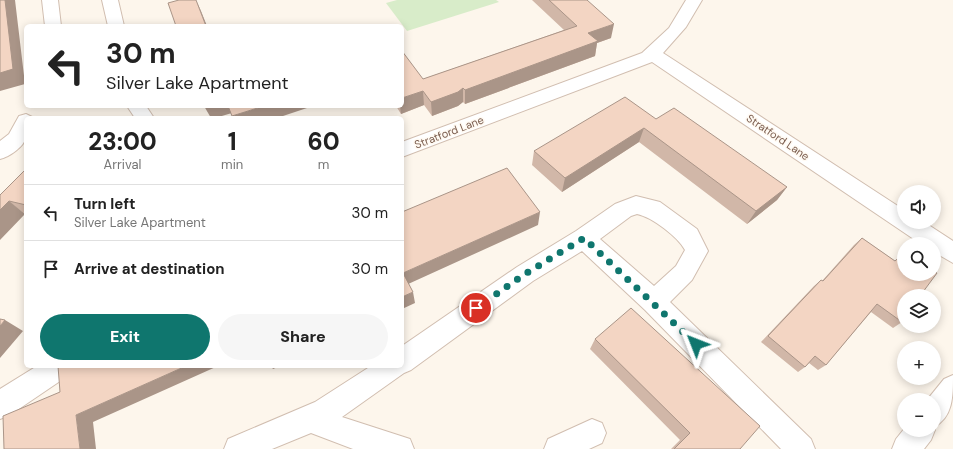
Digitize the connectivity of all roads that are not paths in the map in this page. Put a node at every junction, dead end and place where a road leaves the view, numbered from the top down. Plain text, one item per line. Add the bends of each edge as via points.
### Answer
1 (50, 0) edge
2 (110, 0) edge
3 (694, 0) edge
4 (53, 24) edge
5 (116, 24) edge
6 (652, 54) junction
7 (24, 129) edge
8 (21, 140) edge
9 (404, 149) edge
10 (0, 152) edge
11 (897, 216) edge
12 (917, 229) edge
13 (584, 238) junction
14 (953, 253) edge
15 (654, 302) junction
16 (404, 360) edge
17 (57, 368) edge
18 (391, 368) edge
19 (953, 388) edge
20 (941, 404) edge
21 (0, 405) edge
22 (311, 419) junction
23 (592, 433) dead end
24 (915, 437) edge
25 (238, 449) edge
26 (400, 449) edge
27 (558, 449) edge
28 (801, 449) edge
29 (906, 449) edge

1 - 4 street
2 - 5 street
3 - 6 street, Stratford Lane via 690,10 664,46
6 - 9 street, Stratford Lane
6 - 11 street, Stratford Lane
7 - 8 street
8 - 10 street
12 - 14 street, Stratford Lane
13 - 15 street
13 - 15 street via 623,210 636,205 652,208 689,236 697,252 684,273
13 - 16 street via 525,274
15 - 28 street
17 - 21 street
18 - 22 street
19 - 20 street
22 - 25 street
22 - 26 street via 364,440
23 - 27 street
24 - 29 street

